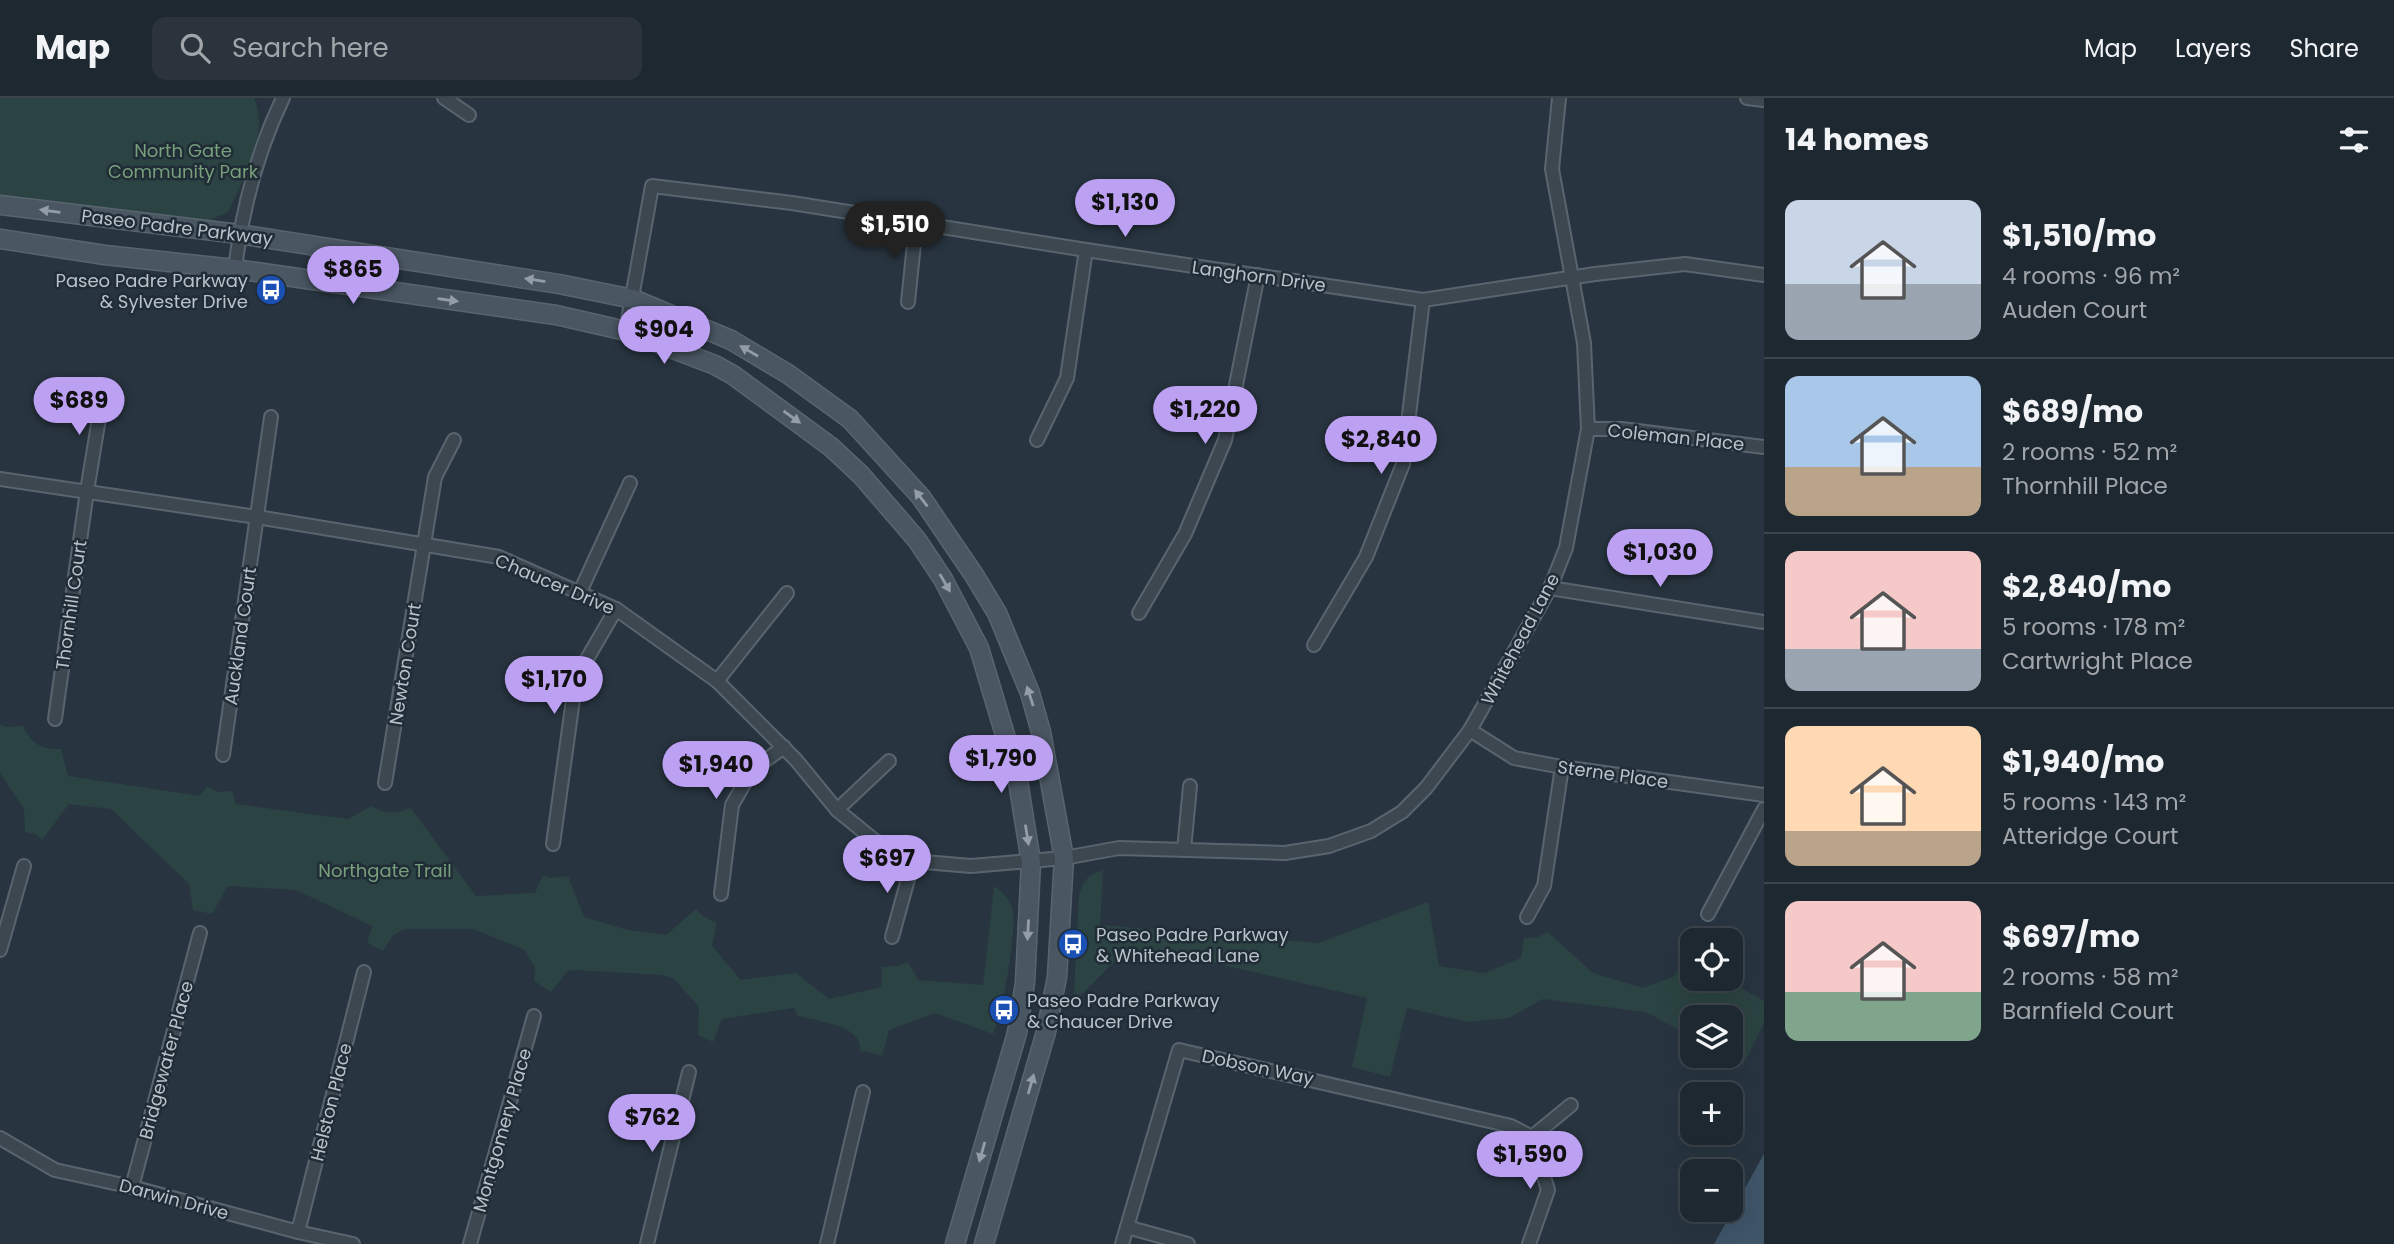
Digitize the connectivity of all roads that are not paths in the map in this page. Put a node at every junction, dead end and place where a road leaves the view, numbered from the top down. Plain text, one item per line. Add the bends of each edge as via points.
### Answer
1 (283, 98) edge
2 (444, 98) edge
3 (1559, 98) edge
4 (1747, 98) edge
5 (1764, 100) edge
6 (469, 115) dead end
7 (0, 205) edge
8 (916, 224) junction
9 (239, 234) junction
10 (0, 239) edge
11 (1086, 250) junction
12 (235, 269) junction
13 (1258, 275) junction
14 (1764, 275) edge
15 (1572, 279) junction
16 (632, 299) junction
17 (1423, 300) junction
18 (908, 302) dead end
19 (626, 331) junction
20 (104, 388) dead end
21 (271, 417) dead end
22 (1588, 429) junction
23 (454, 439) dead end
24 (1037, 440) dead end
25 (1764, 447) edge
26 (0, 479) edge
27 (630, 483) dead end
28 (87, 491) junction
29 (257, 517) junction
30 (424, 545) junction
31 (1550, 589) junction
32 (580, 592) junction
33 (787, 593) dead end
34 (616, 609) junction
35 (1139, 613) dead end
36 (1764, 622) edge
37 (1314, 645) dead end
38 (716, 681) junction
39 (55, 719) dead end
40 (1470, 730) junction
41 (784, 747) junction
42 (223, 755) dead end
43 (889, 761) dead end
44 (1562, 767) junction
45 (385, 783) dead end
46 (1189, 786) dead end
47 (1764, 795) edge
48 (1764, 809) edge
49 (838, 810) junction
50 (553, 844) dead end
51 (1184, 850) junction
52 (1064, 858) junction
53 (913, 861) junction
54 (1031, 862) junction
55 (24, 866) dead end
56 (721, 894) dead end
57 (1708, 914) dead end
58 (1527, 917) dead end
59 (200, 933) dead end
60 (892, 937) dead end
61 (0, 950) edge
62 (364, 972) dead end
63 (534, 1016) dead end
64 (689, 1072) dead end
65 (863, 1092) dead end
66 (1571, 1105) dead end
67 (1532, 1137) junction
68 (0, 1139) edge
69 (132, 1187) junction
70 (1127, 1227) junction
71 (298, 1232) junction
72 (354, 1244) edge
73 (471, 1244) edge
74 (647, 1244) edge
75 (827, 1244) edge
76 (955, 1244) edge
77 (984, 1244) edge
78 (1122, 1244) edge
79 (1188, 1244) edge
80 (1529, 1244) edge

1 - 9 street via 265,136
2 - 6 street
3 - 15 street, Whitehead Lane via 1552,169
4 - 5 street
9 -> 7 main road, Paseo Padre Parkway
8 - 11 street, Langhorn Drive
8 - 16 street, Langhorn Drive via 652,186
8 - 18 street
9 - 12 street
16 -> 9 main road, Paseo Padre Parkway
10 - 12 main road, Paseo Padre Parkway
11 - 13 street, Langhorn Drive
11 - 24 street via 1067,378
12 -> 19 main road, Paseo Padre Parkway via 556,315
13 - 17 street, Langhorn Drive
13 - 35 street via 1225,440 1185,534
14 - 15 street, Langhorn Drive via 1685,264
15 - 17 street, Langhorn Drive
15 - 22 street, Whitehead Lane via 1584,344
16 - 19 street, Langhorn Drive
52 -> 16 main road, Paseo Padre Parkway via 1041,732 1015,654 997,613 921,497 850,419 788,374 731,340
17 - 37 street via 1403,464 1366,557
19 -> 54 main road, Paseo Padre Parkway via 715,365 755,390 831,447 917,540 979,648 1017,775
20 - 28 street, Thornhill Court
21 - 29 street, Auckland Court
22 - 25 street, Coleman Place
22 - 31 street, Whitehead Lane via 1566,548
23 - 30 street, Newton Court via 435,478
26 - 28 street, Chaucer Drive
27 - 32 street
28 - 29 street, Chaucer Drive
28 - 39 street, Thornhill Court
29 - 30 street, Chaucer Drive
29 - 42 street, Auckland Court
30 - 32 street, Chaucer Drive via 499,557
30 - 45 street, Newton Court
31 - 36 street
31 - 40 street, Whitehead Lane
32 - 34 street, Chaucer Drive
33 - 38 street
34 - 38 street, Chaucer Drive
34 - 50 street via 576,678
38 - 41 street, Chaucer Drive
40 - 44 street, Sterne Place via 1514,758
40 - 51 street, Whitehead Lane via 1426,788 1402,812 1371,831 1329,846 1284,853
41 - 49 street, Chaucer Drive
41 - 56 street via 752,770 732,805
43 - 49 street
44 - 47 street, Sterne Place
44 - 58 street via 1544,886
46 - 51 street
48 - 57 street
49 - 53 street, Chaucer Drive via 874,840
51 - 52 street, Whitehead Lane via 1119,848
52 - 54 street, Chaucer Drive
77 -> 52 main road, Paseo Padre Parkway via 1046,1032 1057,977
53 - 54 street, Chaucer Drive via 971,866
53 - 60 street
54 -> 76 main road, Paseo Padre Parkway via 1025,984 1017,1033
55 - 61 street
59 - 69 street, Bridgewater Place
62 - 71 street, Helston Place
63 - 73 street, Montgomery Place
64 - 74 street
65 - 75 street
66 - 67 street
67 - 70 street, Dobson Way via 1511,1126 1179,1050
67 - 80 street via 1548,1190
68 - 69 street, Darwin Drive via 55,1170
69 - 71 street, Darwin Drive
70 - 78 street, Dobson Way
70 - 79 street
71 - 72 street, Darwin Drive

